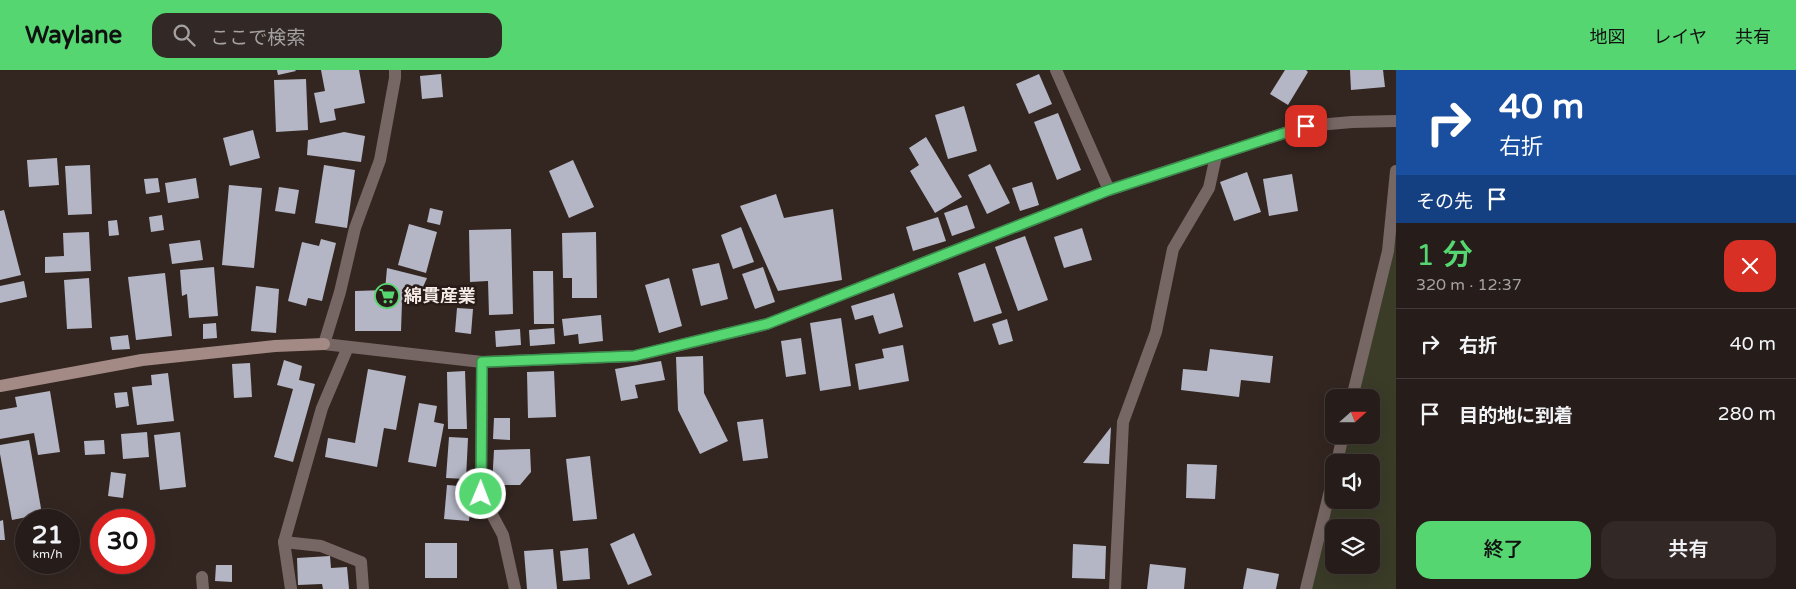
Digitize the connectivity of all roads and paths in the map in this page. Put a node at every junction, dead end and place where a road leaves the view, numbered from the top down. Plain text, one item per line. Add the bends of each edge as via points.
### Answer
1 (395, 70) edge
2 (1056, 70) edge
3 (1396, 121) edge
4 (1216, 156) junction
5 (1396, 172) edge
6 (1109, 190) junction
7 (324, 344) junction
8 (348, 347) junction
9 (482, 362) junction
10 (0, 386) edge
11 (1354, 389) edge
12 (1325, 509) edge
13 (284, 542) junction
14 (290, 589) edge
15 (364, 589) edge
16 (515, 589) edge
17 (1115, 589) edge
18 (1306, 589) edge

1 - 7 street via 380,160 355,228
2 - 6 street
3 - 4 street via 1306,126
4 - 6 street
4 - 17 street via 1209,188 1173,249 1156,332 1122,422
5 - 11 street via 1388,252
6 - 9 street via 767,324 634,356
7 - 8 street
7 - 10 street via 142,360
8 - 9 street
8 - 13 street via 322,408
9 - 16 street via 481,494 503,535
12 - 18 street
13 - 14 street
13 - 15 street via 321,546 361,562

